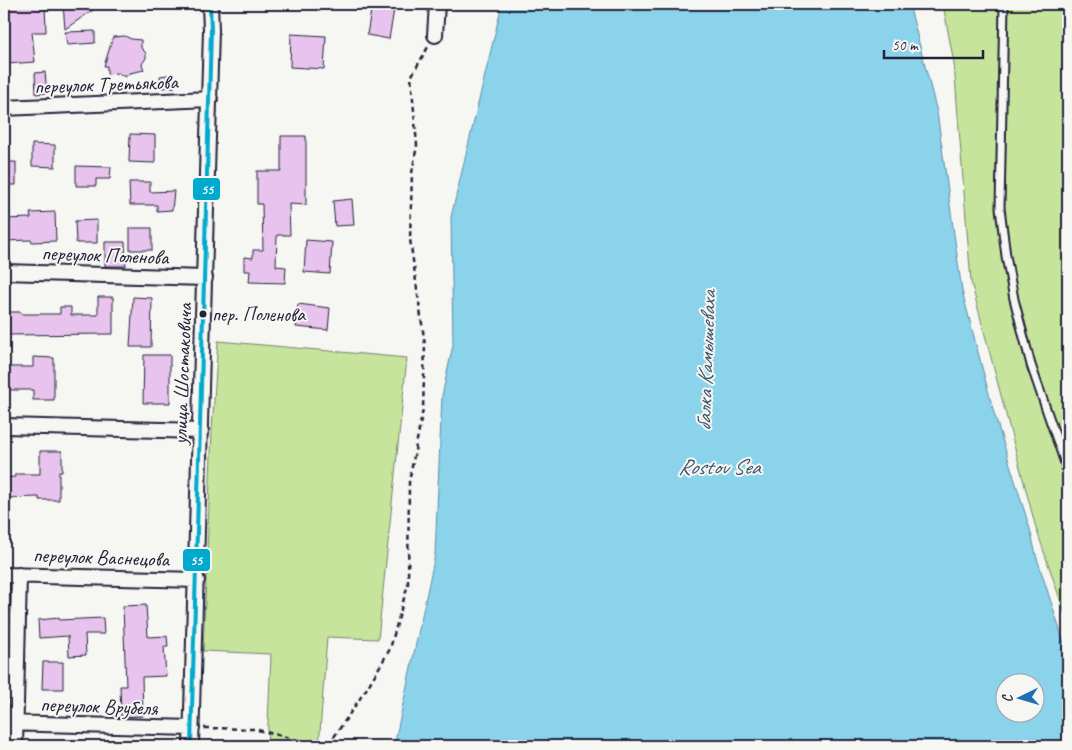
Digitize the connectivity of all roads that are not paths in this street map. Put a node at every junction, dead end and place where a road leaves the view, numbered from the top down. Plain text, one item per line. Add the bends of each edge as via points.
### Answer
1 (210, 4) edge
2 (437, 4) edge
3 (1004, 4) edge
4 (434, 35) road end
5 (210, 99) junction
6 (4, 108) edge
7 (4, 272) edge
8 (205, 278) junction
9 (4, 426) edge
10 (201, 431) junction
11 (1068, 472) edge
12 (4, 575) edge
13 (19, 575) junction
14 (196, 580) junction
15 (10, 723) edge
16 (192, 728) junction
17 (15, 746) edge
18 (191, 746) edge

1 - 5 street, улица Шостаковича
2 - 4 street
3 - 11 lane via 1000,208 1006,256 1031,365
5 - 6 street, переулок Третьякова
5 - 8 street, улица Шостаковича
7 - 8 street, переулок Поленова
8 - 10 street, улица Шостаковича
9 - 10 street
10 - 14 street, улица Шостаковича
12 - 13 street, переулок Васнецова
13 - 14 street, переулок Васнецова
13 - 15 street
14 - 16 street, улица Шостаковича
15 - 16 street, переулок Врубеля
15 - 17 street
16 - 18 street, улица Шостаковича

